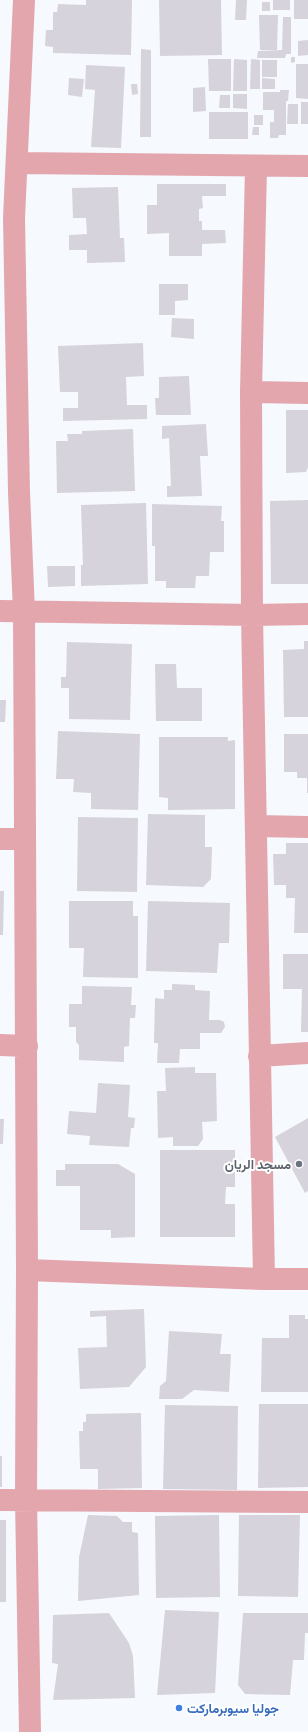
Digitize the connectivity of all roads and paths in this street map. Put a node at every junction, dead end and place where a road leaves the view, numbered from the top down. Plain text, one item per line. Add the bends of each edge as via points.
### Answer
1 (24, 0) edge
2 (18, 163) junction
3 (308, 166) edge
4 (256, 167) junction
5 (7, 220) edge
6 (251, 392) junction
7 (308, 392) edge
8 (0, 611) edge
9 (24, 612) junction
10 (308, 614) edge
11 (252, 615) junction
12 (256, 826) junction
13 (308, 827) edge
14 (0, 839) edge
15 (25, 839) junction
16 (0, 1045) edge
17 (27, 1046) junction
18 (308, 1053) edge
19 (259, 1056) junction
20 (27, 1270) junction
21 (264, 1279) junction
22 (308, 1279) edge
23 (26, 1499) junction
24 (0, 1500) edge
25 (308, 1502) edge
26 (30, 1732) edge

1 - 2 street
2 - 4 street
2 - 5 street
3 - 4 street
4 - 6 street
5 - 9 street
6 - 7 street
6 - 11 street
8 - 9 street
9 - 11 street
9 - 15 street
10 - 11 street
11 - 12 street
12 - 13 street
12 - 19 street
14 - 15 street
15 - 17 street
16 - 17 street
17 - 20 street
18 - 19 street
19 - 21 street
20 - 21 street
20 - 23 street
21 - 22 street
23 - 24 street
23 - 25 street
23 - 26 street

